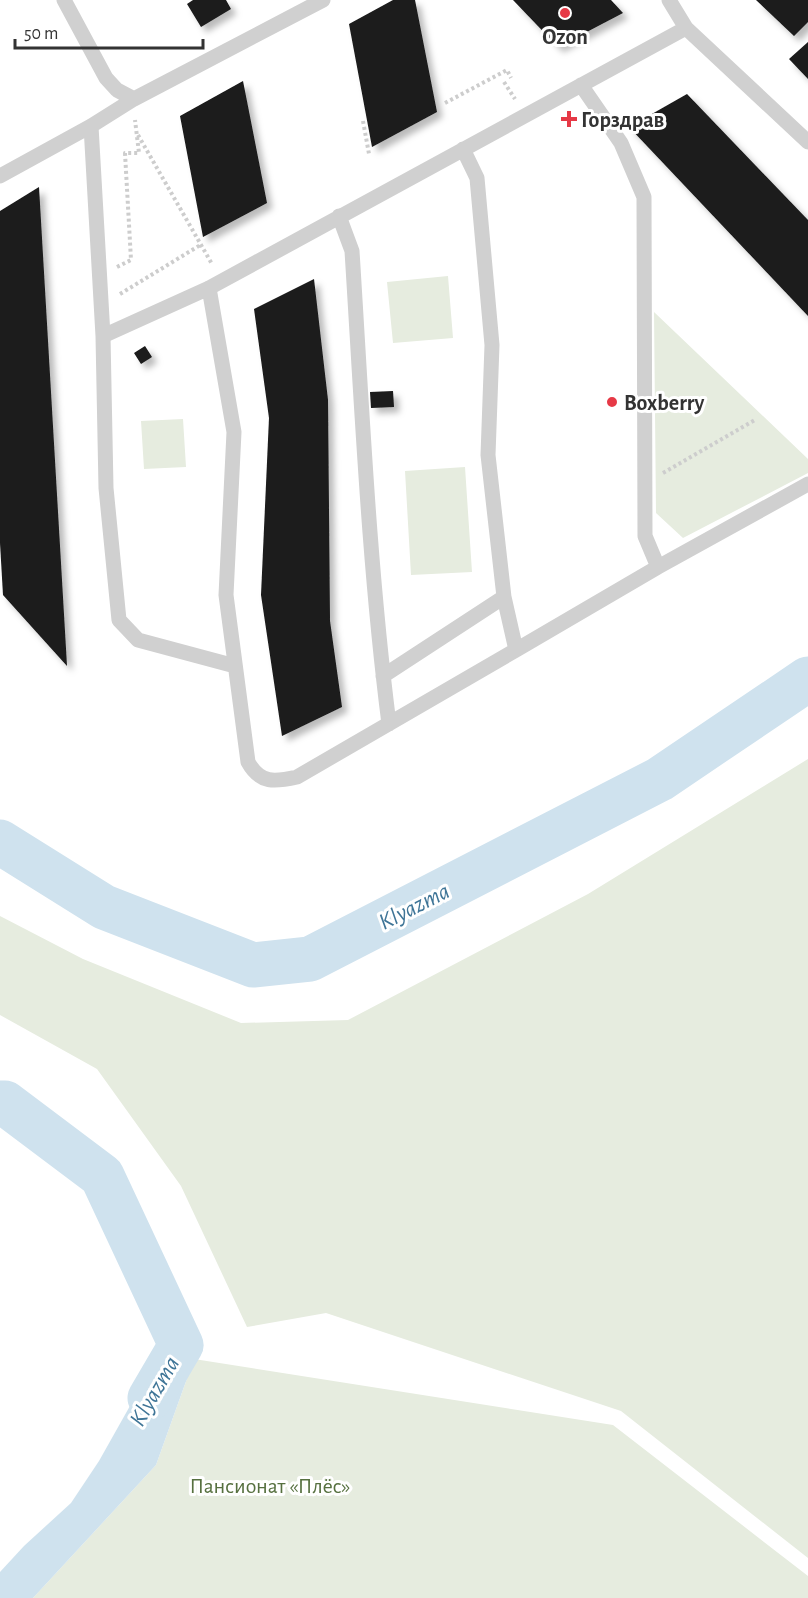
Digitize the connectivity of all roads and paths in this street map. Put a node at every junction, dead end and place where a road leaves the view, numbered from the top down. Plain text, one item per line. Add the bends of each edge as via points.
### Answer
1 (64, 0) edge
2 (323, 0) edge
3 (669, 0) edge
4 (686, 28) junction
5 (511, 78) dead end
6 (504, 82) dead end
7 (581, 85) junction
8 (134, 99) junction
9 (517, 102) dead end
10 (445, 103) dead end
11 (363, 121) dead end
12 (91, 126) junction
13 (136, 132) junction
14 (808, 142) edge
15 (462, 149) junction
16 (369, 154) dead end
17 (0, 176) edge
18 (339, 216) junction
19 (202, 244) junction
20 (110, 270) dead end
21 (215, 284) junction
22 (101, 306) junction
23 (103, 336) junction
24 (755, 420) dead end
25 (645, 484) junction
26 (808, 484) edge
27 (658, 567) junction
28 (504, 597) junction
29 (516, 650) junction
30 (236, 666) junction
31 (383, 676) junction
32 (389, 724) junction

1 - 8 lane via 106,78
2 - 8 lane
3 - 4 lane
4 - 7 lane
4 - 14 lane
5 - 10 path via 507,70
6 - 9 path
7 - 15 lane
7 - 25 lane via 621,142 644,197
8 - 12 lane
8 - 13 path
11 - 16 path
12 - 17 lane
12 - 22 lane
13 - 19 path
13 - 20 path via 139,153 125,153 131,260
15 - 18 lane
15 - 28 lane via 477,178 492,345 488,455
18 - 21 lane
18 - 31 lane via 352,251
19 - 21 path
19 - 22 path
21 - 23 lane
21 - 30 lane via 234,432 226,595
22 - 23 lane
23 - 30 lane via 106,488 119,620 138,640
24 - 25 path
25 - 27 lane via 645,536
26 - 27 lane
27 - 29 lane
28 - 29 lane
28 - 31 lane
29 - 32 lane
30 - 32 lane via 248,762 254,773 267,780 297,777
31 - 32 lane

